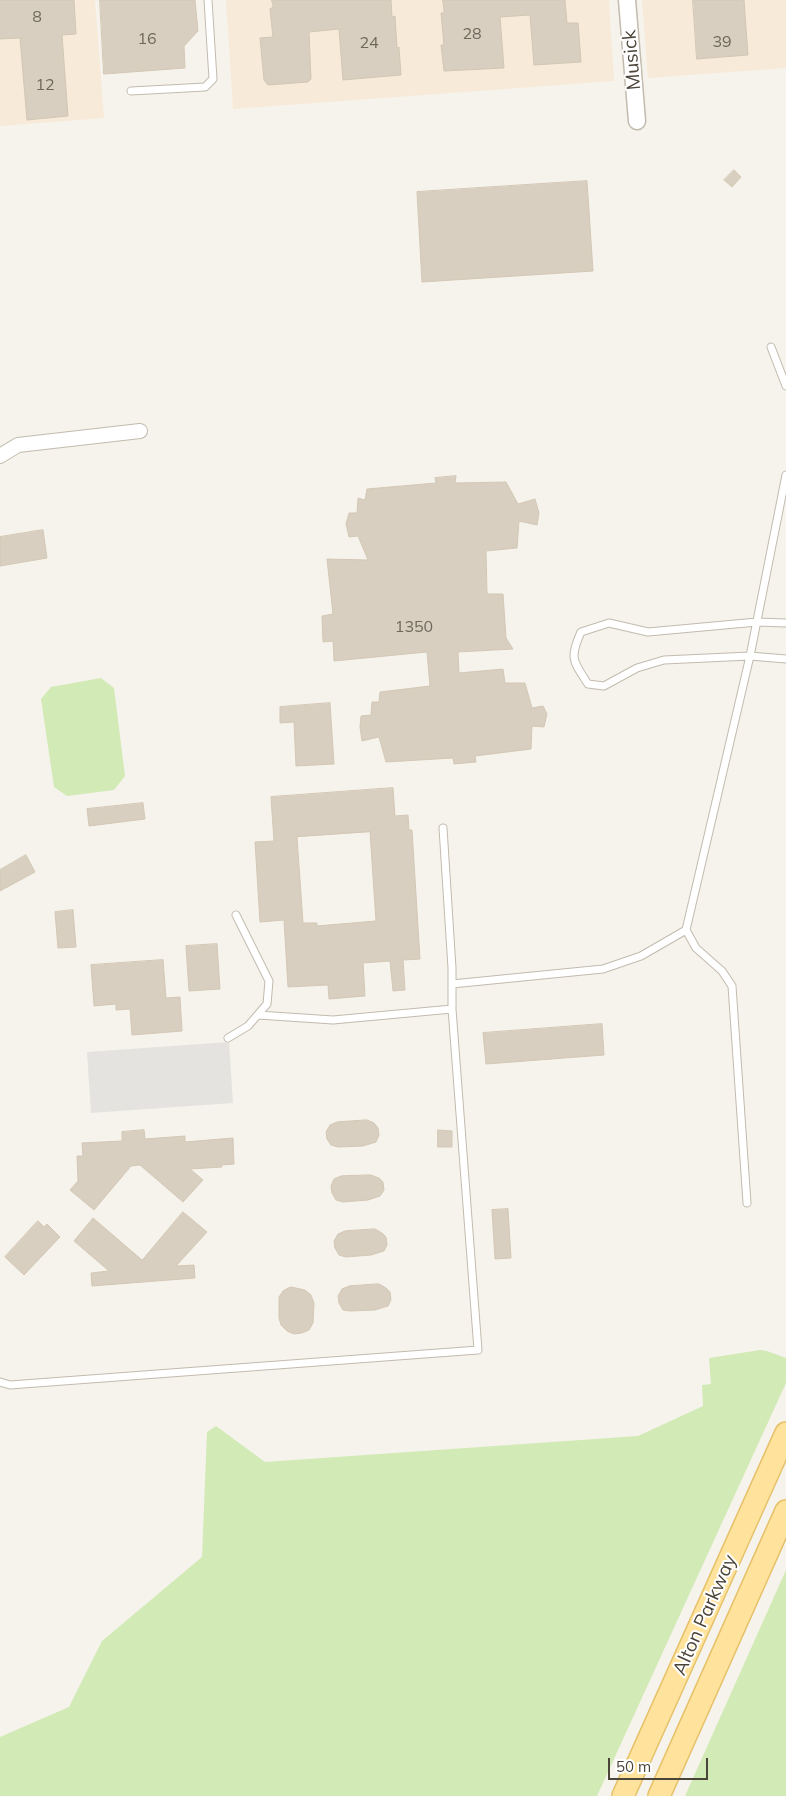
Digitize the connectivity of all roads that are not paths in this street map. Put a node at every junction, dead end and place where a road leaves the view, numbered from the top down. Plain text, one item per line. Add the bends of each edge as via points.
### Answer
1 (208, 0) edge
2 (627, 0) edge
3 (131, 91) dead end
4 (637, 120) dead end
5 (771, 347) dead end
6 (786, 386) edge
7 (140, 432) dead end
8 (0, 456) edge
9 (786, 475) edge
10 (757, 622) junction
11 (786, 623) edge
12 (750, 656) junction
13 (786, 659) edge
14 (443, 828) dead end
15 (236, 915) dead end
16 (686, 930) junction
17 (452, 984) junction
18 (452, 1009) junction
19 (258, 1015) junction
20 (228, 1038) dead end
21 (748, 1203) dead end
22 (0, 1382) edge
23 (786, 1433) edge
24 (786, 1511) edge
25 (624, 1796) edge
26 (659, 1796) edge

1 - 3 lane via 213,78 205,86
2 - 4 street, Musick
5 - 6 lane
7 - 8 street via 18,445
9 - 10 lane
10 - 11 lane
10 - 12 lane
10 - 12 lane via 648,632 609,623 581,632 574,648 574,664 588,684 604,686 637,668 664,660
12 - 13 lane
12 - 16 lane
14 - 17 lane
15 - 19 lane via 269,981 267,1004
16 - 17 lane via 642,956 603,969
16 - 21 lane via 696,948 722,971 732,986
17 - 18 lane
18 - 19 lane via 333,1020
18 - 22 lane via 478,1350 10,1385
19 - 20 lane via 248,1026
23 - 25 main road, Alton Parkway
24 - 26 main road, Alton Parkway

